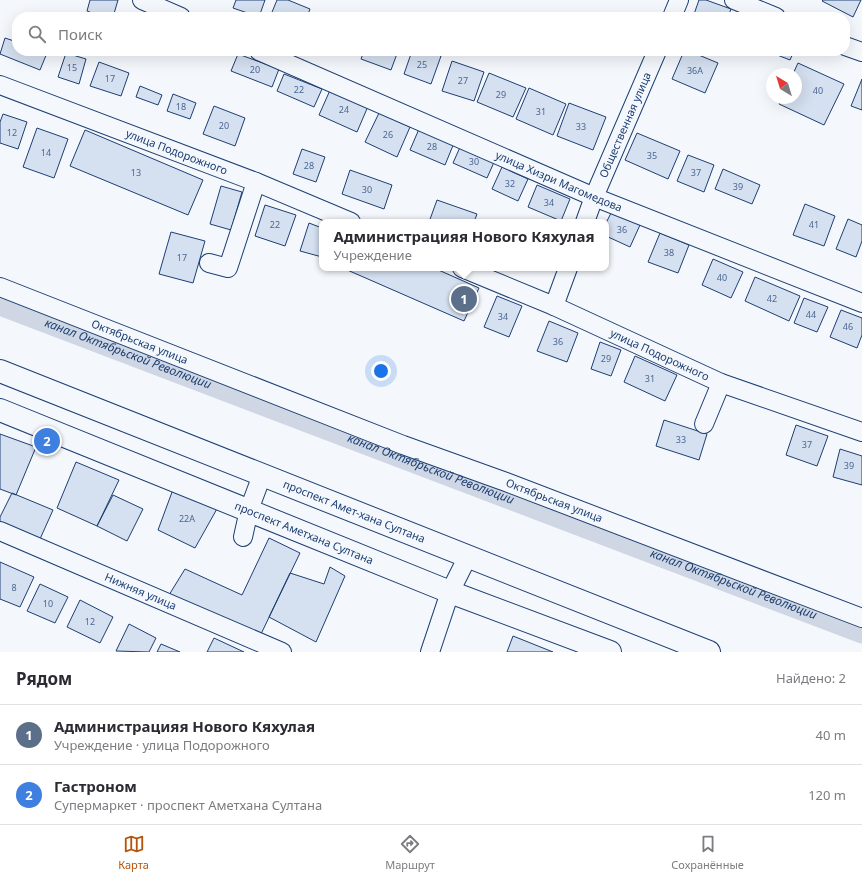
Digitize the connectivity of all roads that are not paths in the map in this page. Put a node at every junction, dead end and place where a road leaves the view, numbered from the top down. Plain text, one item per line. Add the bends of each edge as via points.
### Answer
1 (142, 0) edge
2 (679, 0) edge
3 (734, 0) edge
4 (170, 12) edge
5 (674, 12) edge
6 (764, 12) edge
7 (850, 48) edge
8 (862, 52) edge
9 (270, 56) edge
10 (655, 56) edge
11 (0, 85) edge
12 (256, 182) junction
13 (594, 197) junction
14 (344, 219) edge
15 (586, 219) edge
16 (209, 263) dead end
17 (469, 271) edge
18 (567, 271) edge
19 (0, 287) edge
20 (862, 303) edge
21 (554, 306) junction
22 (0, 371) edge
23 (721, 382) junction
24 (0, 410) edge
25 (704, 424) dead end
26 (862, 432) edge
27 (262, 475) junction
28 (250, 510) junction
29 (0, 530) edge
30 (243, 537) dead end
31 (468, 556) junction
32 (450, 592) junction
33 (862, 618) edge
34 (282, 652) edge
35 (430, 652) edge
36 (610, 652) edge
37 (708, 652) edge

1 - 4 street
2 - 5 street
3 - 6 street
7 - 8 street
9 - 13 street, улица Хизри Магомедова
10 - 13 street, Общественная улица
11 - 12 street, улица Подорожного
12 - 14 street, улица Подорожного
12 - 16 street via 228,268
13 - 15 street, Общественная улица
13 - 20 street, улица Хизри Магомедова
17 - 21 street, улица Подорожного
18 - 21 street
19 - 33 street, Октябрьская улица via 403,445
21 - 23 street, улица Подорожного
22 - 27 main road, проспект Амет-хана Султана
23 - 25 street
23 - 26 street, улица Подорожного
24 - 28 main road, проспект Аметхана Султана
27 - 28 street
27 - 31 main road, проспект Амет-хана Султана
28 - 30 street
28 - 32 main road, проспект Аметхана Султана
29 - 34 street, Нижняя улица
31 - 32 street
31 - 37 main road, проспект Амет-хана Султана
32 - 35 street
32 - 36 main road, проспект Аметхана Султана

